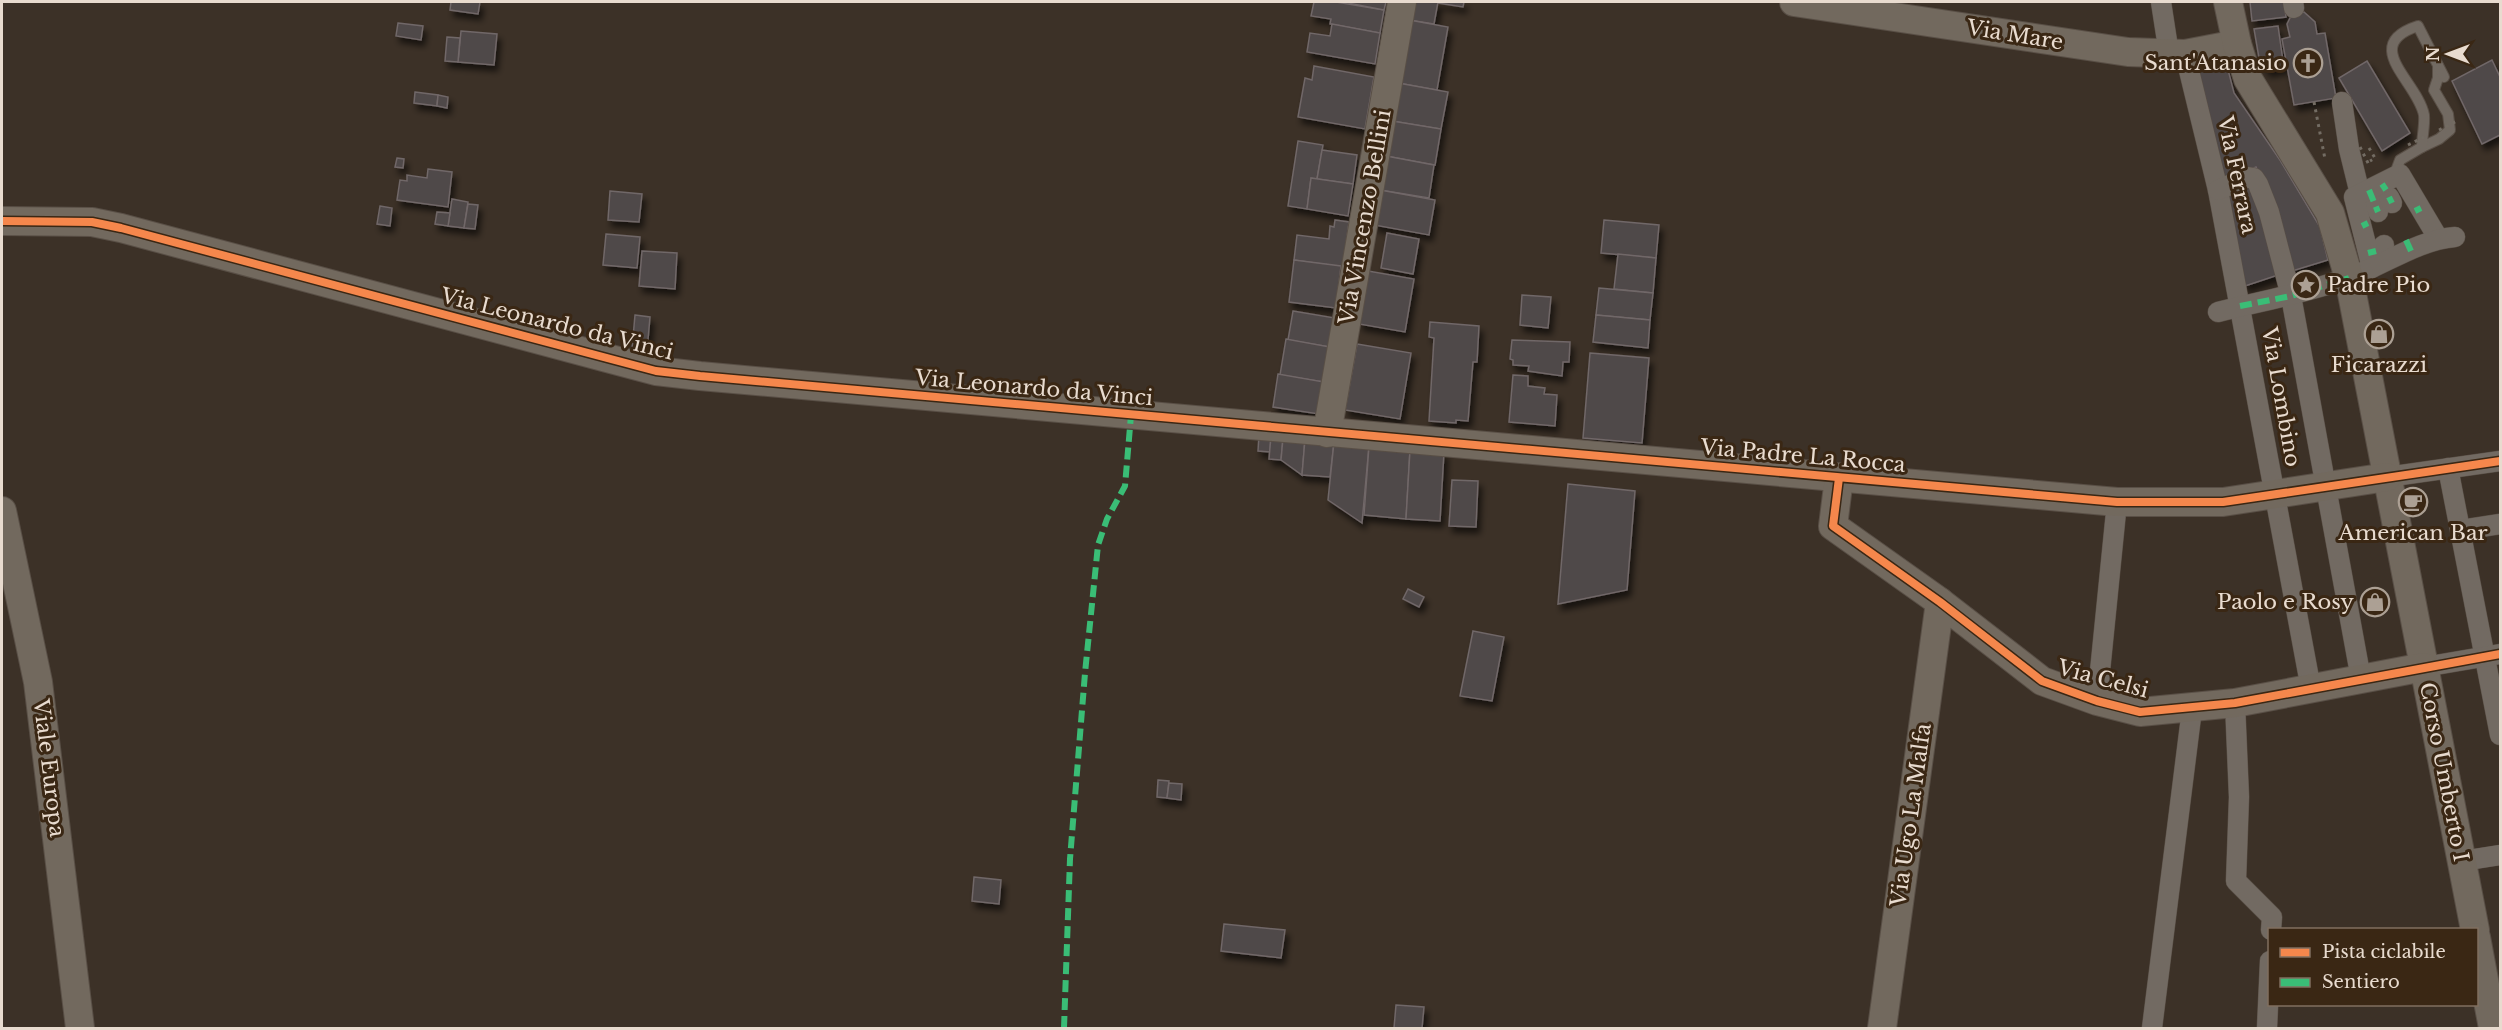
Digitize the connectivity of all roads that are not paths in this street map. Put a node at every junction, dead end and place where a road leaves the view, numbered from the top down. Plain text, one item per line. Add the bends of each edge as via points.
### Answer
1 (1402, 2) edge
2 (1794, 2) edge
3 (2161, 2) edge
4 (2228, 2) edge
5 (2237, 44) junction
6 (2177, 54) junction
7 (2438, 66) junction
8 (2444, 77) dead end
9 (2342, 102) dead end
10 (2424, 142) junction
11 (2400, 174) junction
12 (2218, 190) junction
13 (2386, 207) junction
14 (2, 221) edge
15 (2372, 257) junction
16 (2291, 296) junction
17 (2240, 306) junction
18 (2218, 312) dead end
19 (1327, 433) junction
20 (2500, 460) edge
21 (2448, 468) junction
22 (2387, 477) junction
23 (1839, 478) junction
24 (2326, 487) junction
25 (2275, 496) junction
26 (2117, 502) junction
27 (2, 511) edge
28 (2500, 524) edge
29 (2461, 530) junction
30 (1940, 602) junction
31 (2493, 655) edge
32 (2424, 667) junction
33 (2361, 680) junction
34 (2311, 689) junction
35 (2097, 700) junction
36 (2235, 703) junction
37 (2192, 708) junction
38 (2500, 735) edge
39 (2500, 855) edge
40 (2462, 861) junction
41 (2271, 928) edge
42 (2475, 928) edge
43 (2478, 948) edge
44 (2268, 1006) edge
45 (80, 1029) edge
46 (1882, 1029) edge
47 (2152, 1029) edge
48 (2267, 1029) edge
49 (2493, 1029) edge

1 - 19 street, Via Vincenzo Bellini
2 - 6 street, Via Mare via 2128,52
3 - 6 street, Via Ferrara
4 - 5 street, Corso Umberto I
5 - 6 street, Via Mare
5 - 15 street, Corso Umberto I via 2248,79 2330,213
6 - 12 street, Via Ferrara
7 - 8 lane
7 - 10 lane via 2434,90 2448,114 2450,130 2439,139
7 - 10 lane via 2418,26 2404,31 2394,41 2392,60 2424,114
9 - 13 street via 2349,149
10 - 11 lane via 2400,160
11 - 13 street
11 - 13 street
12 - 16 street via 2254,178 2269,212
12 - 17 street, Via Ferrara
13 - 15 street
13 - 15 street via 2447,238
14 - 19 street, Via Leonardo da Vinci via 92,222 121,228 656,371
15 - 16 street
15 - 22 street, Corso Umberto I
16 - 17 street
16 - 24 street
17 - 18 street
17 - 25 street, Via Lombino
19 - 23 street, Via Padre La Rocca
20 - 21 street
21 - 22 street
21 - 29 street
22 - 24 street, Via Padre La Rocca
22 - 32 street, Corso Umberto I
23 - 26 street, Via Padre La Rocca
23 - 30 street, Via Celsi via 1833,526
24 - 25 street, Via Padre La Rocca
24 - 33 street
25 - 26 street, Via Padre La Rocca via 2223,502
25 - 34 street, Via Lombino
26 - 35 street
27 - 45 street, Viale Europa via 38,682
28 - 29 street
29 - 31 street
30 - 35 street, Via Celsi via 2042,681
30 - 46 street, Via Ugo La Malfa
31 - 32 street
31 - 38 street
32 - 33 street, Via Celsi
32 - 40 street, Corso Umberto I
33 - 34 street, Via Celsi
34 - 36 street, Via Celsi
35 - 37 street, Via Celsi via 2140,712
36 - 37 street, Via Celsi
36 - 41 street via 2239,797 2236,881 2272,917
37 - 47 street
39 - 40 street
40 - 42 street, Corso Umberto I
43 - 49 street
44 - 48 street

